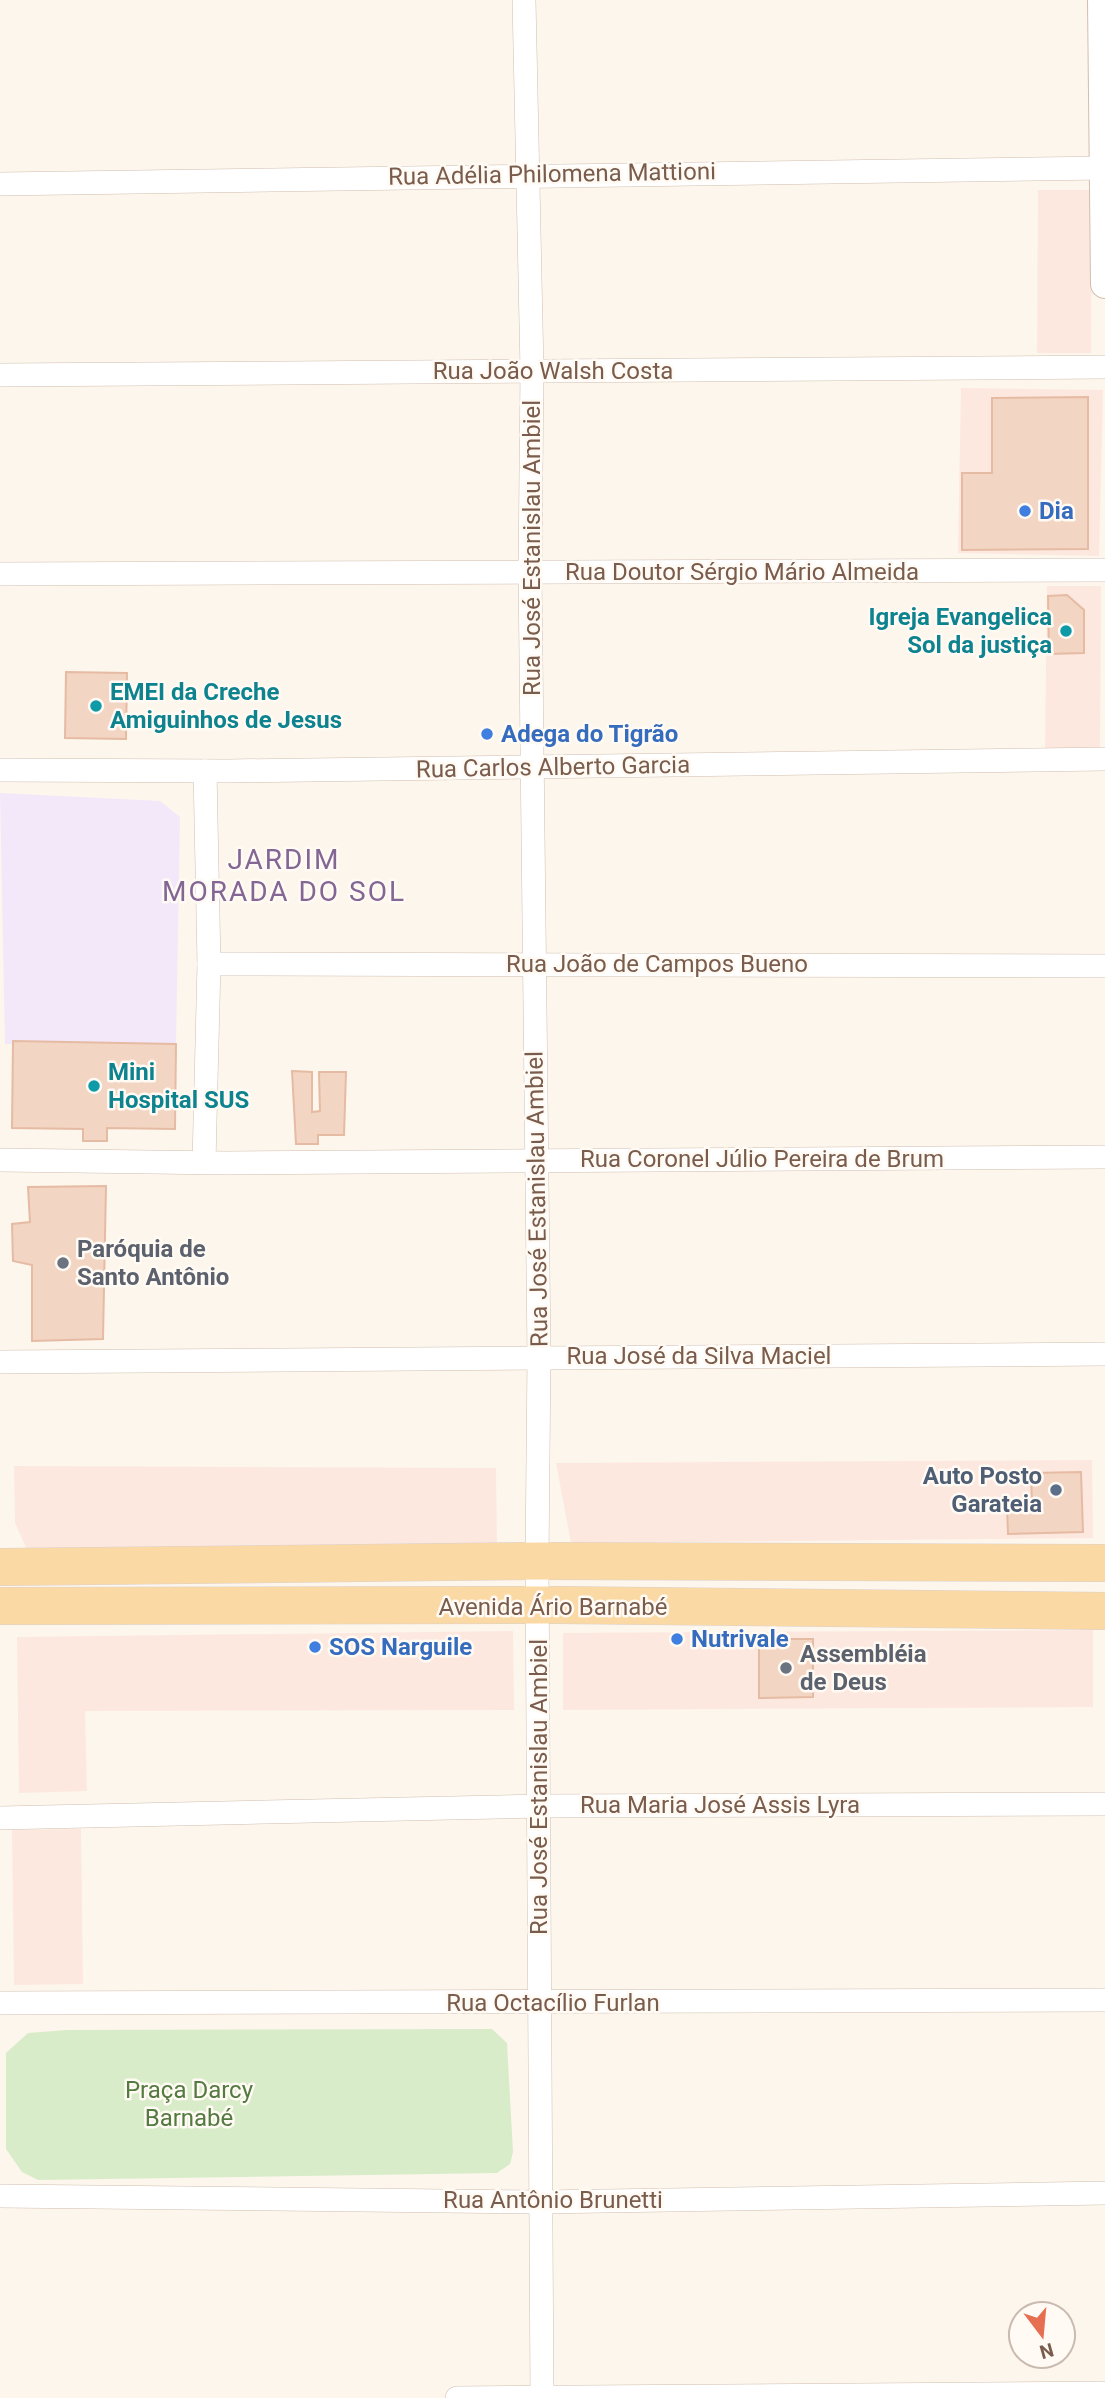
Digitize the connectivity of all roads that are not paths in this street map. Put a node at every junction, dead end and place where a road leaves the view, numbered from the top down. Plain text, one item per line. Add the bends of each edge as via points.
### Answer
1 (524, 0) edge
2 (1102, 0) edge
3 (1104, 168) edge
4 (526, 174) junction
5 (0, 184) edge
6 (1105, 284) edge
7 (1105, 367) edge
8 (532, 370) junction
9 (0, 375) edge
10 (1105, 570) edge
11 (530, 573) junction
12 (0, 574) edge
13 (1105, 759) edge
14 (532, 767) junction
15 (0, 769) edge
16 (205, 771) junction
17 (535, 963) junction
18 (209, 964) junction
19 (1105, 966) edge
20 (1105, 1157) edge
21 (0, 1160) edge
22 (537, 1161) junction
23 (204, 1162) junction
24 (1105, 1354) edge
25 (539, 1356) junction
26 (0, 1362) edge
27 (537, 1561) junction
28 (1105, 1563) edge
29 (0, 1567) edge
30 (538, 1605) junction
31 (0, 1606) edge
32 (1105, 1611) edge
33 (1105, 1804) edge
34 (540, 1806) junction
35 (0, 1818) edge
36 (1105, 2000) edge
37 (0, 2003) edge
38 (540, 2004) junction
39 (1105, 2193) edge
40 (0, 2196) edge
41 (541, 2202) junction
42 (1105, 2393) edge
43 (542, 2397) edge
44 (457, 2398) edge

1 - 4 street, Rua José Estanislau Ambiel
2 - 3 street
3 - 4 street, Rua Adélia Philomena Mattioni
3 - 6 street
4 - 5 street, Rua Adélia Philomena Mattioni
4 - 8 street, Rua José Estanislau Ambiel
7 - 8 street, Rua João Walsh Costa
8 - 9 street, Rua João Walsh Costa
8 - 11 street, Rua José Estanislau Ambiel
10 - 11 street, Rua Doutor Sérgio Mário Almeida
11 - 12 street, Rua Doutor Sérgio Mário Almeida
11 - 14 street, Rua José Estanislau Ambiel
13 - 14 street, Rua Carlos Alberto Garcia
14 - 16 street, Rua Carlos Alberto Garcia
14 - 17 street, Rua José Estanislau Ambiel
15 - 16 street, Rua Carlos Alberto Garcia
16 - 18 street
17 - 18 street, Rua João de Campos Bueno
17 - 19 street, Rua João de Campos Bueno
17 - 22 street, Rua José Estanislau Ambiel
18 - 23 street
20 - 22 street, Rua Coronel Júlio Pereira de Brum
21 - 23 street, Rua Coronel Júlio Pereira de Brum
22 - 23 street, Rua Coronel Júlio Pereira de Brum
22 - 25 street, Rua José Estanislau Ambiel
24 - 25 street, Rua José da Silva Maciel
25 - 26 street, Rua José da Silva Maciel
25 - 27 street, Rua José Estanislau Ambiel
27 - 28 main road, Avenida Ário Barnabé
27 - 29 main road, Avenida Ário Barnabé
27 - 30 street, Rua José Estanislau Ambiel
30 - 31 main road, Avenida Ário Barnabé
30 - 32 main road, Avenida Ário Barnabé
30 - 34 street, Rua José Estanislau Ambiel
33 - 34 street, Rua Maria José Assis Lyra
34 - 35 street, Rua Maria José Assis Lyra
34 - 38 street, Rua José Estanislau Ambiel
36 - 38 street, Rua Octacílio Furlan
37 - 38 street, Rua Octacílio Furlan
38 - 41 street, Rua José Estanislau Ambiel
39 - 41 street, Rua Antônio Brunetti
40 - 41 street, Rua Antônio Brunetti
41 - 43 street, Rua José Estanislau Ambiel
42 - 43 street
43 - 44 street

